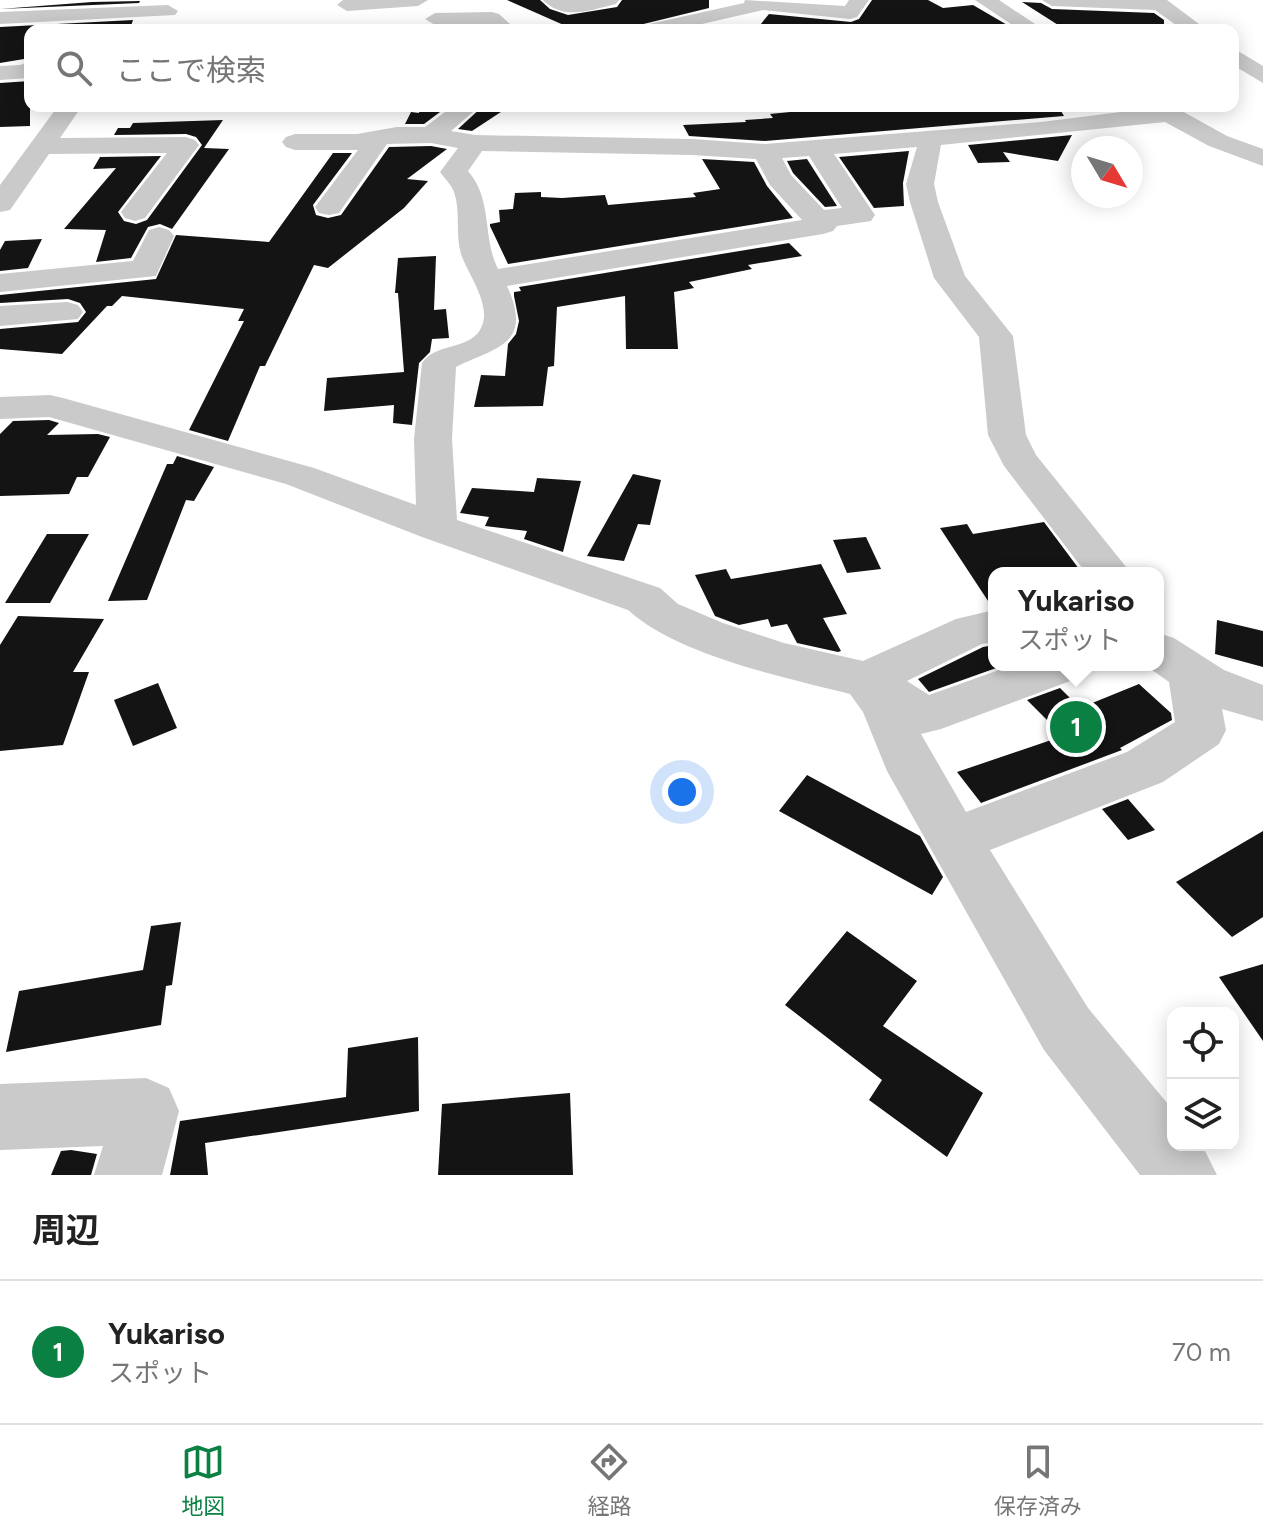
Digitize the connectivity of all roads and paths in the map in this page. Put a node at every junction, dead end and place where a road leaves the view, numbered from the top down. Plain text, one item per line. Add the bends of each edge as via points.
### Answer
1 (418, 0) edge
2 (553, 0) edge
3 (609, 0) edge
4 (731, 0) edge
5 (859, 0) edge
6 (390, 1) edge
7 (1038, 1) edge
8 (990, 2) edge
9 (1157, 2) edge
10 (753, 4) edge
11 (175, 5) edge
12 (347, 5) dead end
13 (572, 8) junction
14 (0, 18) edge
15 (435, 19) dead end
16 (151, 24) edge
17 (500, 24) edge
18 (592, 24) edge
19 (671, 24) edge
20 (798, 24) edge
21 (1025, 24) edge
22 (1188, 24) edge
23 (1239, 59) edge
24 (24, 72) edge
25 (0, 73) edge
26 (1263, 76) edge
27 (66, 112) edge
28 (460, 112) edge
29 (1138, 112) edge
30 (1165, 112) edge
31 (929, 130) junction
32 (431, 135) junction
33 (377, 141) junction
34 (295, 142) dead end
35 (475, 143) junction
36 (41, 146) junction
37 (817, 148) junction
38 (765, 152) junction
39 (1263, 158) edge
40 (0, 204) edge
41 (329, 207) dead end
42 (135, 212) dead end
43 (817, 219) junction
44 (159, 236) dead end
45 (490, 280) junction
46 (0, 283) edge
47 (67, 312) dead end
48 (0, 316) edge
49 (0, 408) edge
50 (437, 528) junction
51 (1104, 567) edge
52 (988, 627) edge
53 (1175, 664) edge
54 (1048, 671) edge
55 (867, 680) junction
56 (1263, 703) edge
57 (954, 840) junction
58 (0, 1117) edge
59 (128, 1175) edge
60 (1183, 1175) edge

1 - 6 street
2 - 13 street
3 - 13 street
4 - 10 street
5 - 10 street via 850,13
6 - 12 street
7 - 8 street
7 - 9 street
8 - 21 street
9 - 22 street
10 - 19 street
10 - 20 street
11 - 14 street
11 - 16 street
13 - 18 street
15 - 17 street via 492,18
23 - 26 street
24 - 25 street
27 - 36 street
28 - 32 street
29 - 31 street
30 - 39 street
31 - 37 street
31 - 51 street via 920,184 924,202 950,278 996,336 1007,435 1018,458
32 - 33 street
32 - 35 street
33 - 34 street
33 - 41 street
35 - 38 street
35 - 45 street via 453,172 466,187 473,243
36 - 40 street
36 - 42 street via 198,144
37 - 38 street
37 - 43 street via 861,215
38 - 43 street via 780,179
43 - 45 street via 823,225
44 - 46 street via 145,269
45 - 50 street via 499,313 497,330 488,342 439,363 433,439
47 - 48 street
49 - 50 street via 50,406 300,476
50 - 55 street via 644,599 662,615 707,635
52 - 55 street
53 - 56 street via 1228,693
53 - 57 street via 1201,730 1145,767
54 - 55 street via 924,716
55 - 57 street
57 - 60 street via 1066,1029
58 - 59 street via 146,1111

